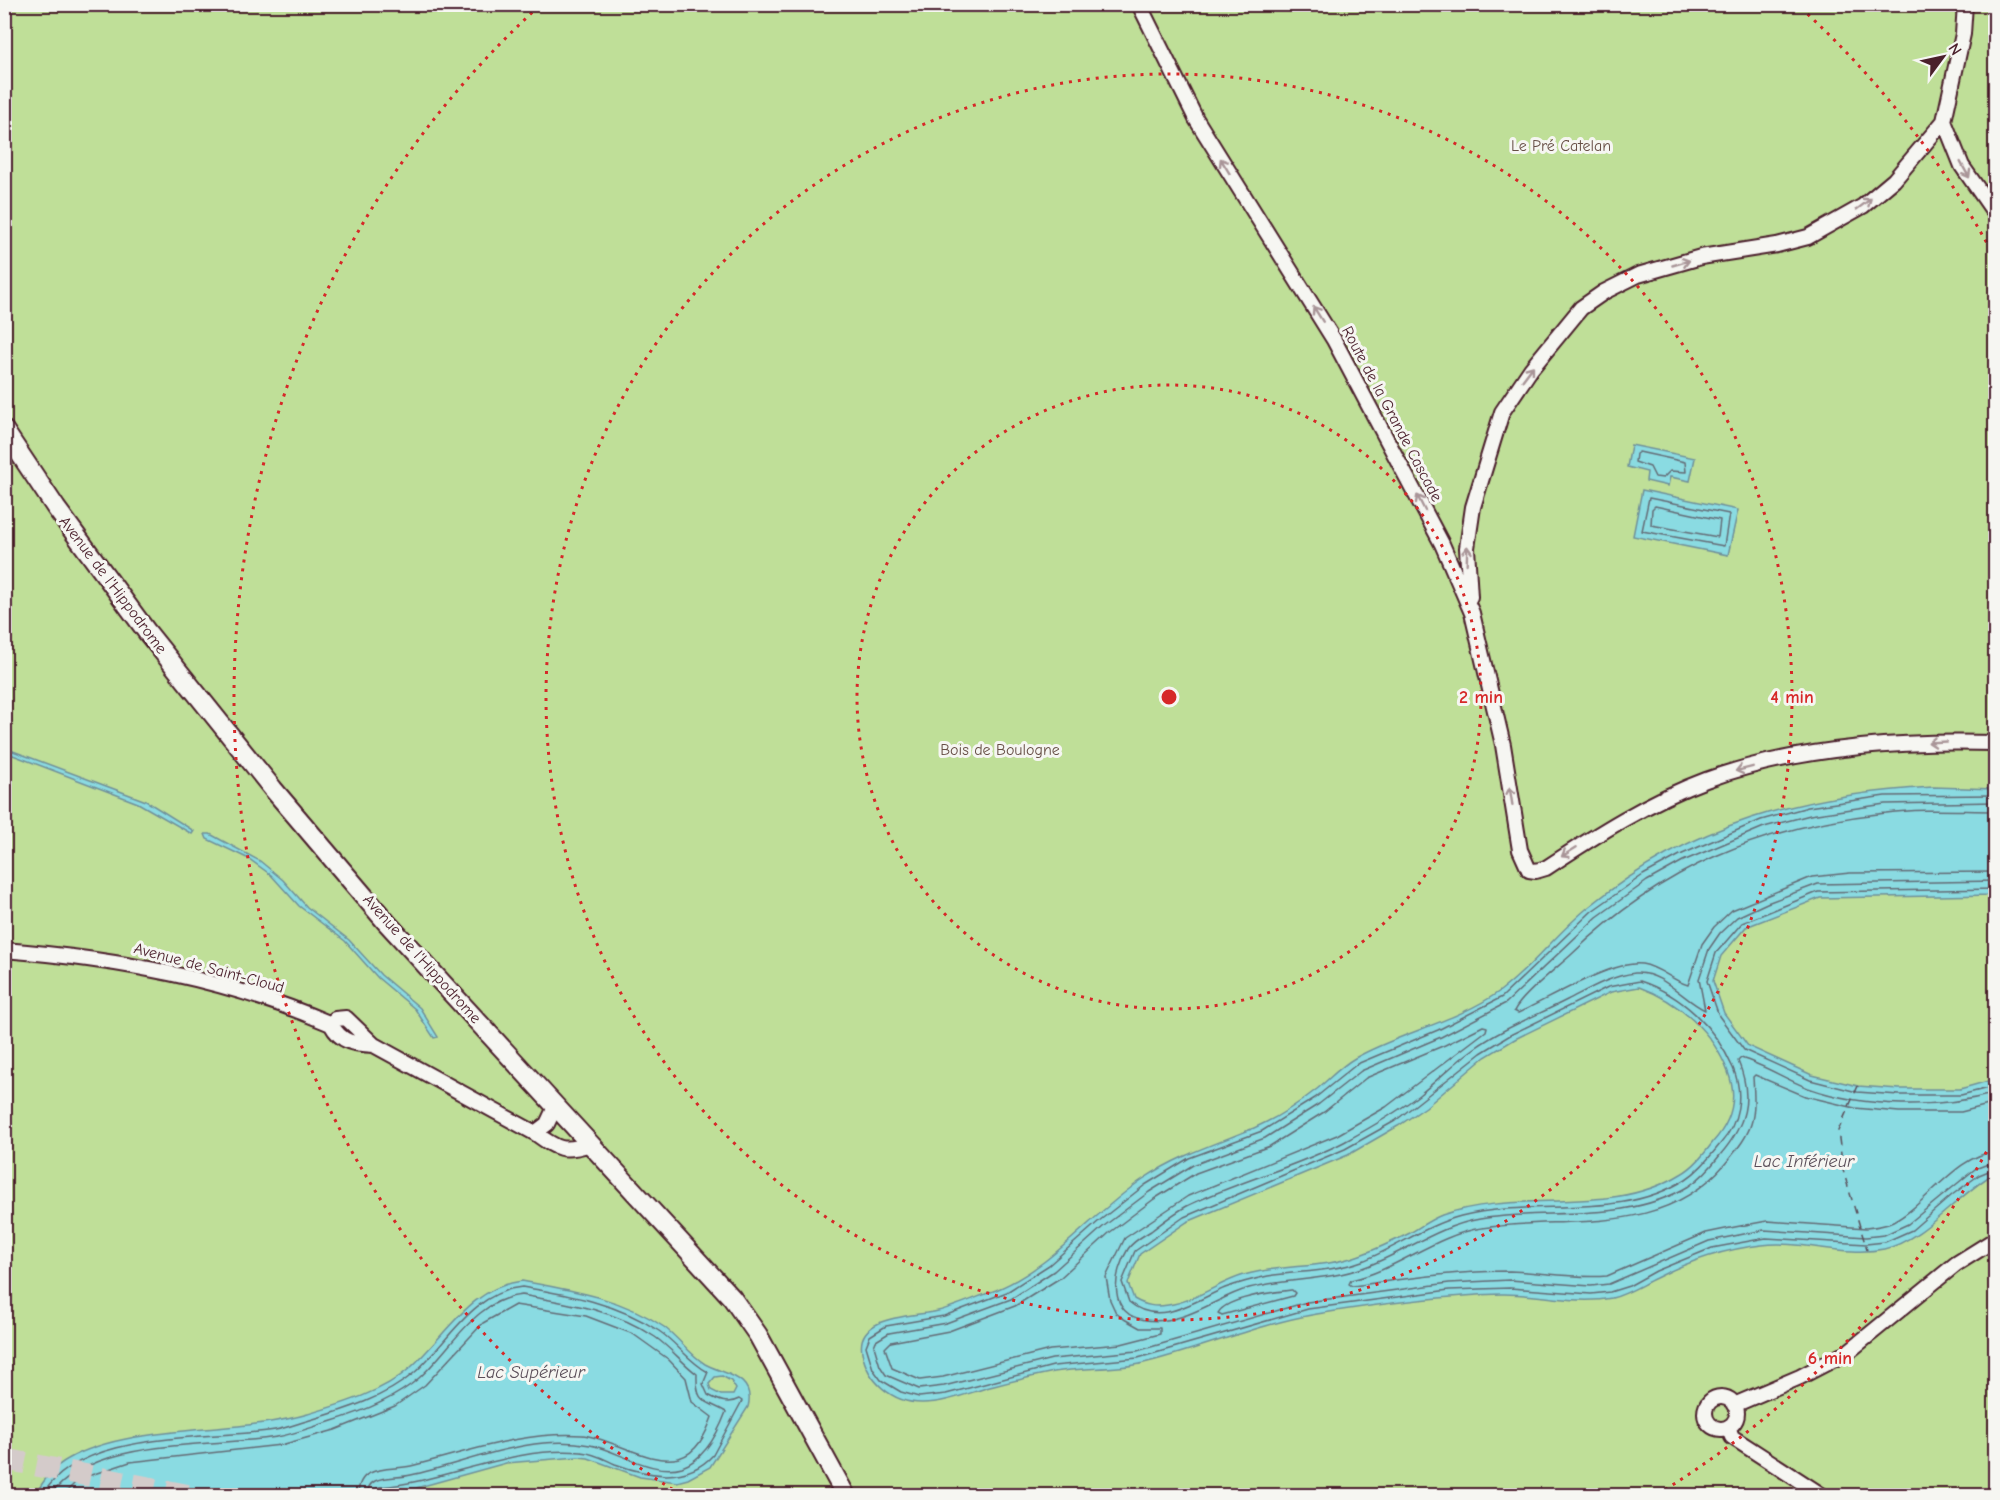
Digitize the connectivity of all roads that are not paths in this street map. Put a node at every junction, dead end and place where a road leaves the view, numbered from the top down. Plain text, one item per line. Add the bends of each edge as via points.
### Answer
1 (1139, 4) edge
2 (1965, 4) edge
3 (1944, 121) junction
4 (1995, 215) edge
5 (4, 430) edge
6 (1472, 614) junction
7 (1995, 743) edge
8 (4, 950) edge
9 (331, 1024) junction
10 (374, 1046) junction
11 (556, 1105) junction
12 (535, 1133) junction
13 (590, 1144) junction
14 (1995, 1239) edge
15 (1734, 1405) junction
16 (1728, 1428) junction
17 (843, 1490) edge
18 (1823, 1496) edge

6 -> 1 street, Route de la Grande Cascade via 1442,544 1334,339 1196,119
2 - 3 street via 1963,34
3 -> 4 street via 1962,166
6 -> 3 street via 1467,567 1470,525 1480,477 1502,412 1581,308 1604,291 1638,275 1701,257 1777,245 1832,226 1894,180
5 - 11 main road, Avenue de l'Hippodrome via 147,632 273,789 387,922
7 -> 6 street, Route de la Grande Cascade via 1860,747 1741,770 1675,793 1546,867 1532,871 1525,865 1520,850 1503,745
8 - 9 street, Avenue de Saint-Cloud via 88,957 191,977 287,1005
9 - 10 street, Avenue de Saint-Cloud via 344,1040
9 - 10 street, Avenue de Saint-Cloud via 335,1019 346,1018
10 - 12 street, Avenue de Saint-Cloud
11 - 12 street via 547,1124
11 - 13 main road, Avenue de l'Hippodrome
12 - 13 street, Avenue de Saint-Cloud via 557,1149
13 - 17 main road, Avenue de l'Hippodrome via 732,1299 763,1344
14 - 15 street via 1956,1264 1848,1352
15 - 16 street via 1736,1416
15 - 16 street via 1726,1398 1716,1398 1705,1408 1709,1424
16 - 18 street via 1732,1437

